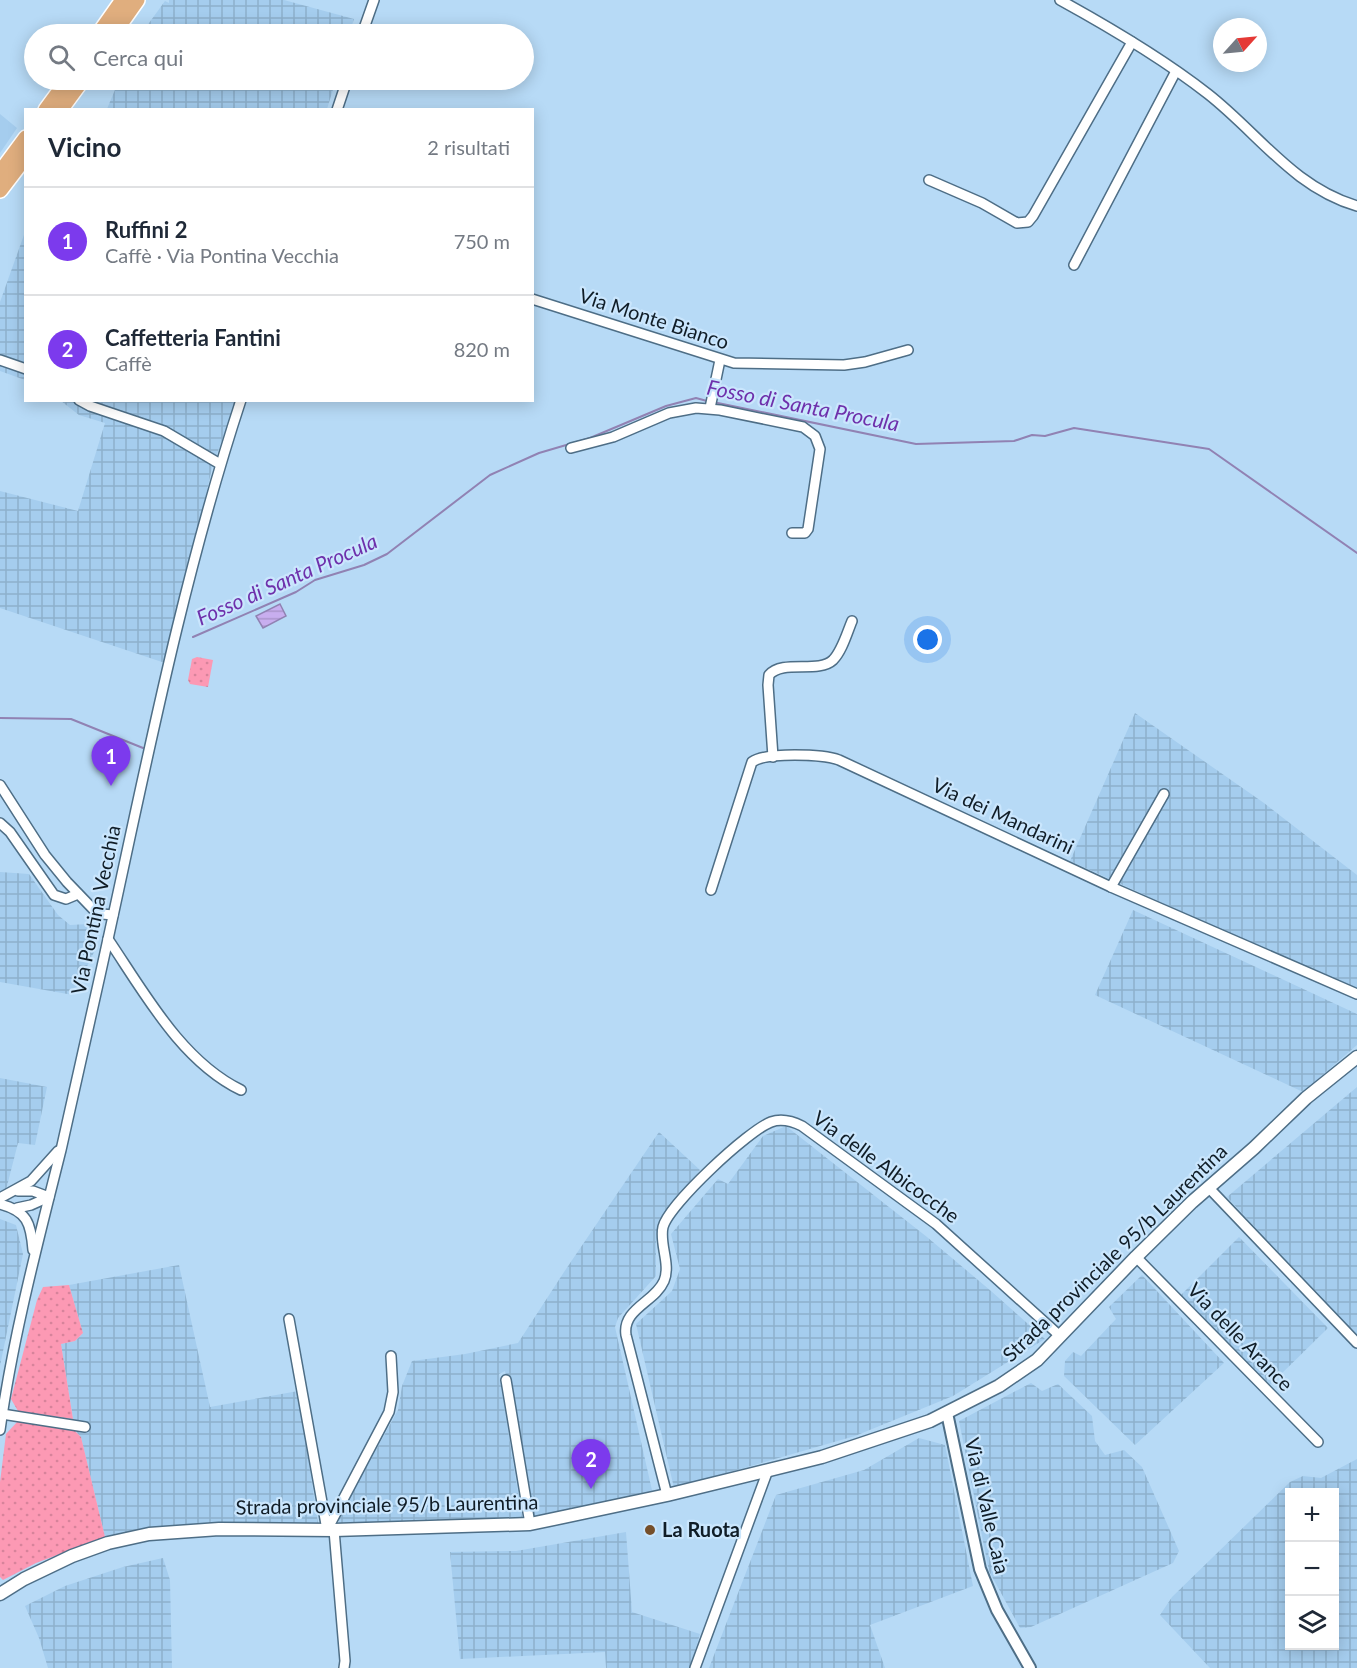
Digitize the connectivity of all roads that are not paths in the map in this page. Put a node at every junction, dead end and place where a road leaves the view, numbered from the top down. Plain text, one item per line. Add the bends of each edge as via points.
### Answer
1 (123, 0) edge
2 (137, 0) edge
3 (374, 0) edge
4 (1060, 0) edge
5 (106, 24) edge
6 (120, 24) edge
7 (366, 24) edge
8 (1132, 42) junction
9 (1176, 71) junction
10 (61, 90) edge
11 (75, 90) edge
12 (344, 90) edge
13 (47, 108) edge
14 (61, 108) edge
15 (338, 108) edge
16 (24, 141) edge
17 (24, 159) edge
18 (0, 173) edge
19 (929, 180) dead end
20 (0, 190) edge
21 (1357, 206) edge
22 (1074, 265) dead end
23 (534, 300) edge
24 (908, 350) dead end
25 (0, 360) edge
26 (720, 360) junction
27 (24, 368) edge
28 (83, 402) edge
29 (240, 402) edge
30 (710, 408) junction
31 (571, 448) dead end
32 (220, 464) junction
33 (792, 533) dead end
34 (852, 621) dead end
35 (773, 757) junction
36 (0, 785) edge
37 (1164, 794) dead end
38 (0, 824) edge
39 (1111, 886) junction
40 (711, 890) dead end
41 (78, 894) junction
42 (112, 915) junction
43 (108, 939) junction
44 (1357, 994) edge
45 (1357, 1057) edge
46 (241, 1090) dead end
47 (61, 1147) junction
48 (1208, 1187) junction
49 (11, 1192) junction
50 (49, 1197) junction
51 (0, 1198) edge
52 (0, 1204) edge
53 (17, 1208) junction
54 (1136, 1257) junction
55 (33, 1260) junction
56 (290, 1319) dead end
57 (1060, 1336) junction
58 (1357, 1343) edge
59 (391, 1356) dead end
60 (506, 1380) dead end
61 (947, 1413) junction
62 (2, 1414) junction
63 (85, 1427) dead end
64 (0, 1430) edge
65 (1318, 1442) dead end
66 (768, 1470) junction
67 (667, 1496) junction
68 (530, 1524) junction
69 (330, 1530) junction
70 (0, 1594) edge
71 (344, 1668) edge
72 (695, 1668) edge
73 (1030, 1668) edge

1 - 5 highway
2 - 6 highway
3 - 7 street
4 - 8 street
8 - 9 street
8 - 19 street via 1028,222 1017,223
9 - 21 street via 1231,114 1302,179 1326,195
9 - 22 street
10 - 13 highway
11 - 14 highway
12 - 15 street
16 - 18 highway
17 - 20 highway
23 - 26 street, Via Monte Bianco
24 - 26 street, Via Monte Bianco via 844,365
25 - 27 street
26 - 30 street
28 - 32 street via 164,431
29 - 32 street, Via Pontina Vecchia
30 - 31 street via 669,413 613,437
30 - 33 street via 802,427 816,438 819,453 808,529 805,533
32 - 42 street, Via Pontina Vecchia via 188,584
34 - 35 street via 829,662 779,669 770,675
35 - 39 street, Via dei Mandarini via 820,756 839,760
35 - 40 street, Via dei Mandarini via 759,758 751,764
36 - 41 street via 45,855
37 - 39 street
38 - 41 street via 10,832 54,895 66,898
39 - 44 street, Via dei Mandarini
41 - 42 street via 98,912
42 - 43 street, Via Pontina Vecchia
43 - 46 street via 173,1032 212,1072
43 - 47 street, Via Pontina Vecchia
45 - 48 main road, Strada provinciale 95/b Laurentina
47 - 49 street via 36,1177
47 - 50 street, Via Pontina Vecchia
48 - 54 main road, Strada provinciale 95/b Laurentina
48 - 58 street
49 - 50 street via 33,1191
49 - 51 street
50 - 53 street
50 - 55 street, Via Pontina Vecchia
52 - 53 street
53 - 55 street via 30,1230
54 - 57 main road, Strada provinciale 95/b Laurentina
54 - 65 street, Via delle Arance
55 - 62 street, Via Pontina Vecchia
56 - 69 street
57 - 61 main road, Strada provinciale 95/b Laurentina via 1018,1374
57 - 67 street, Via delle Albicocche via 929,1219 802,1126 786,1120 770,1122 706,1173 667,1219 663,1229 665,1280 626,1323
59 - 69 street via 393,1392 388,1415
60 - 68 street
61 - 66 main road, Strada provinciale 95/b Laurentina via 865,1444
61 - 73 street, Via di Valle Caia via 980,1569 997,1610
62 - 63 street
62 - 64 street, Via Pontina Vecchia
66 - 67 main road, Strada provinciale 95/b Laurentina
66 - 72 street
67 - 68 main road, Strada provinciale 95/b Laurentina
68 - 69 main road, Strada provinciale 95/b Laurentina
69 - 70 main road, Strada provinciale 95/b Laurentina via 191,1530 135,1536 72,1556
69 - 71 street

